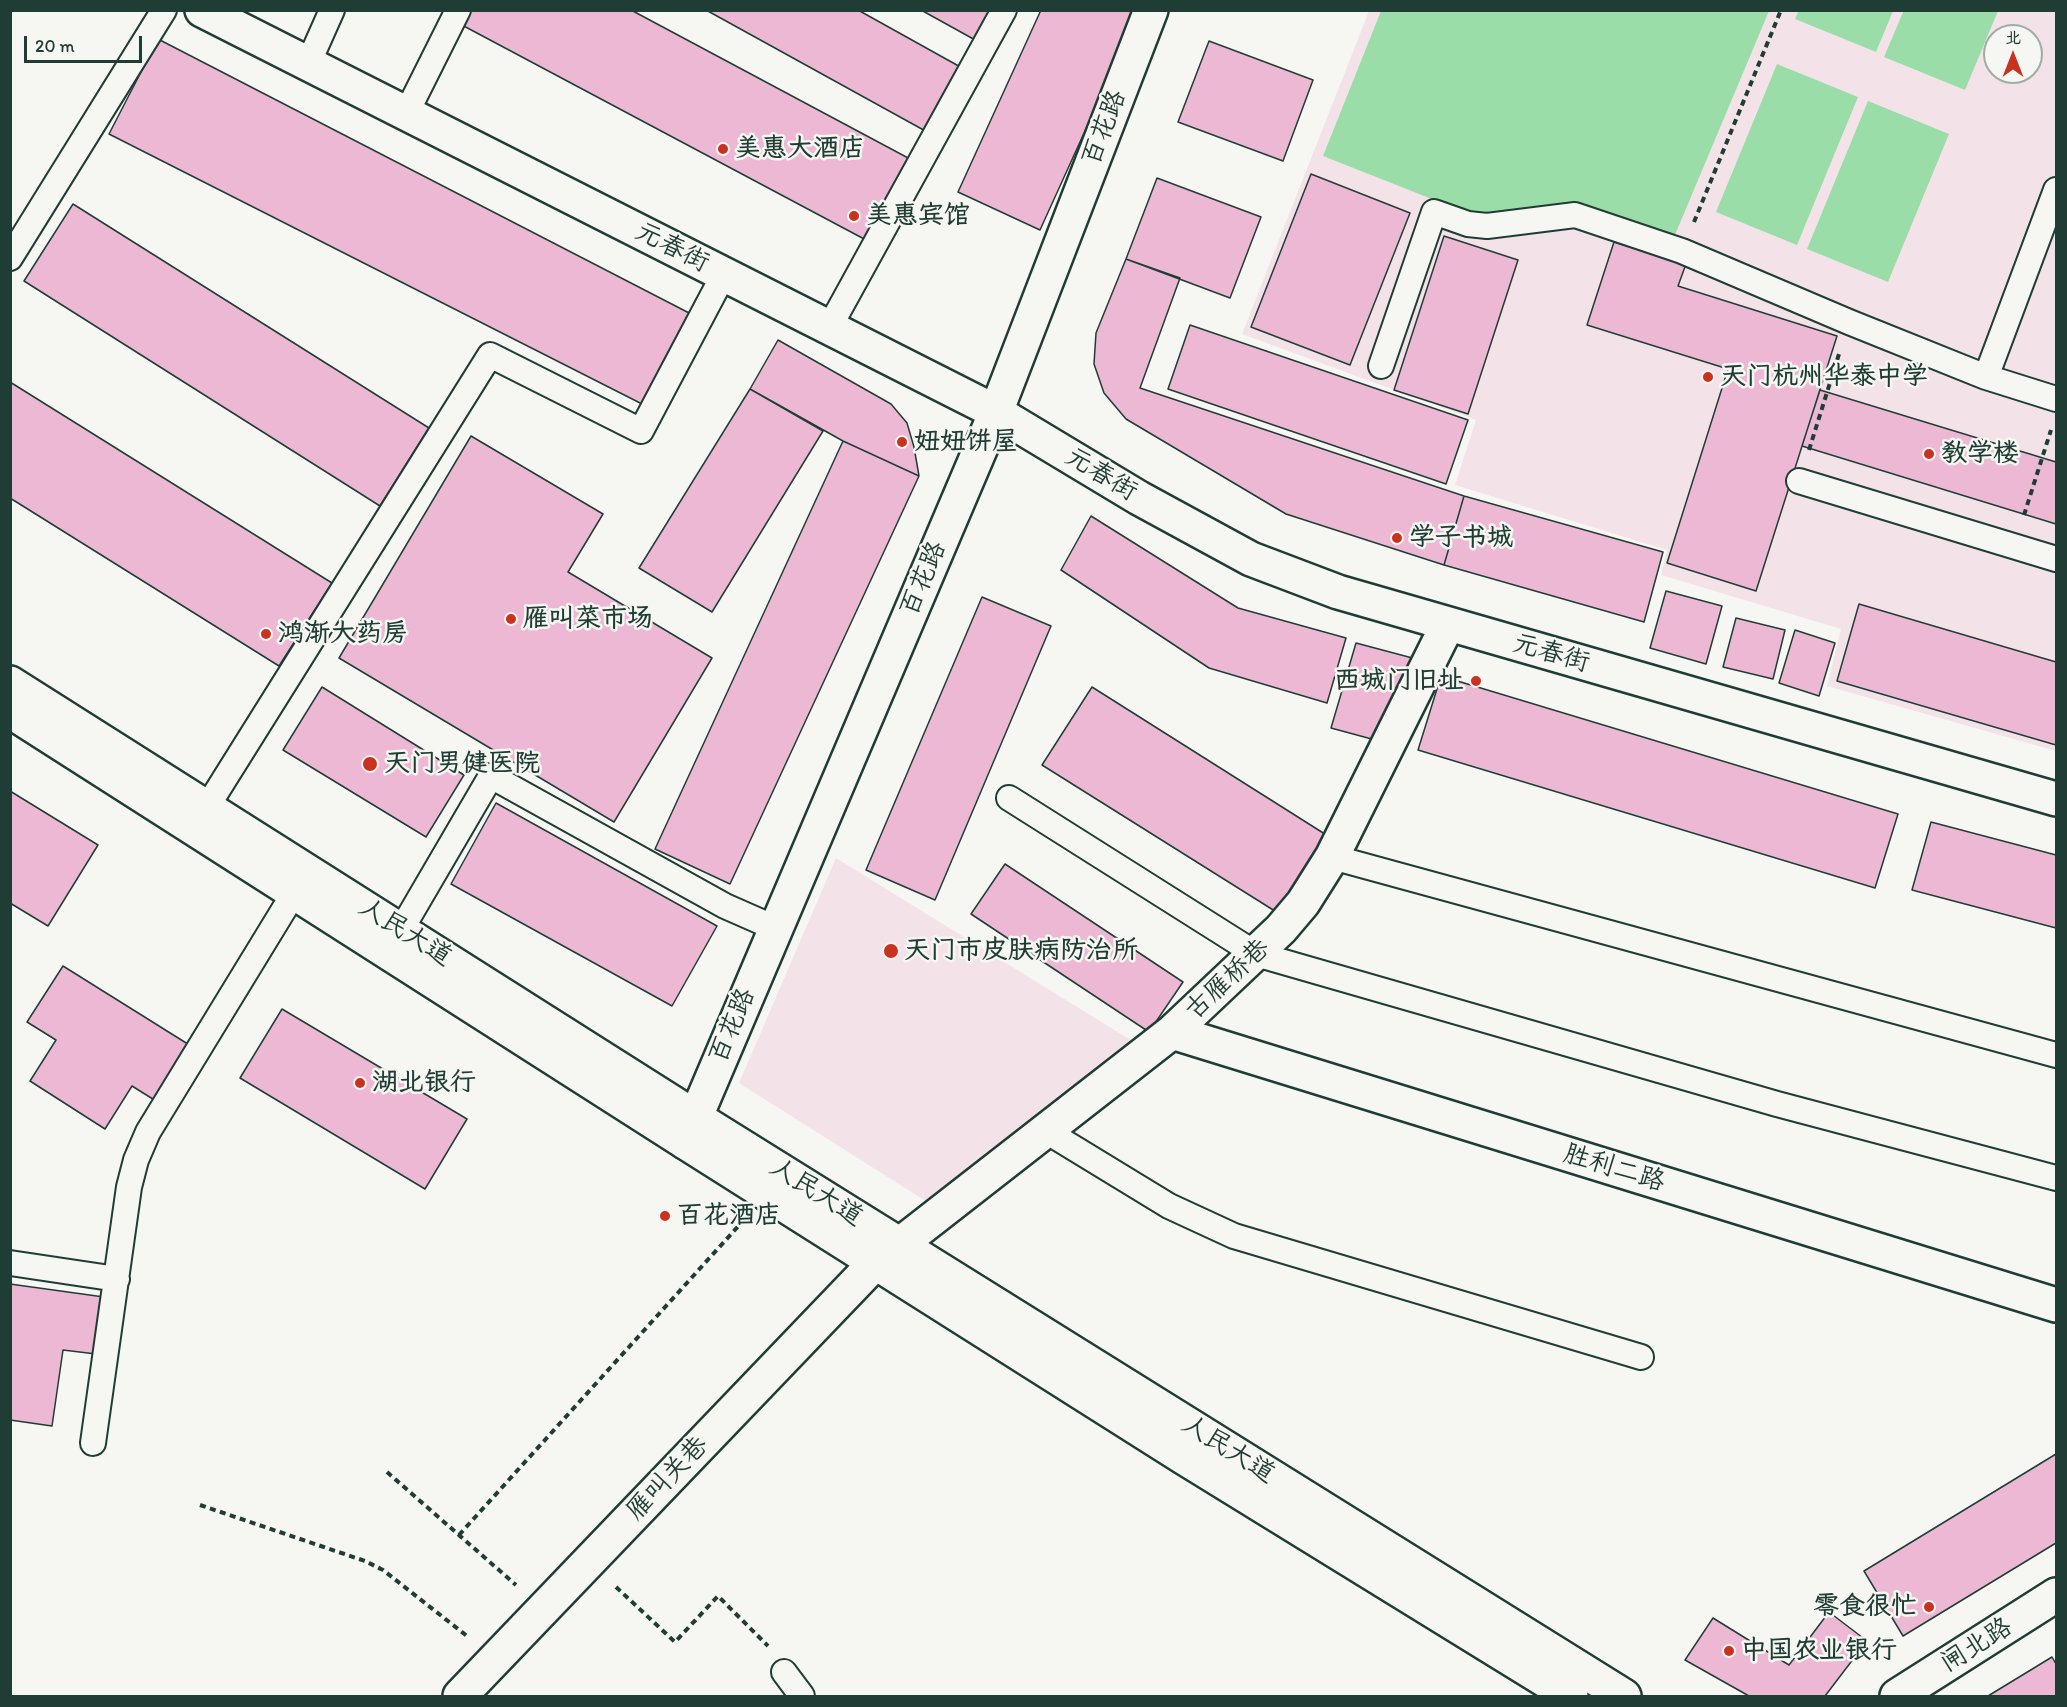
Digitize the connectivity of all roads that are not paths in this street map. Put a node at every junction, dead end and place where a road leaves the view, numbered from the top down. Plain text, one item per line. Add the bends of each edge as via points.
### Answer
1 (165, 10) edge
2 (202, 10) edge
3 (332, 10) edge
4 (458, 10) edge
5 (1004, 10) edge
6 (1150, 10) edge
7 (309, 64) junction
8 (406, 114) junction
9 (2056, 190) edge
10 (10, 258) edge
11 (724, 274) junction
12 (829, 328) junction
13 (1381, 366) dead end
14 (1986, 377) junction
15 (2056, 399) edge
16 (996, 412) junction
17 (1799, 481) road end
18 (2056, 559) edge
19 (1448, 624) junction
20 (10, 683) edge
21 (10, 711) edge
22 (1009, 798) dead end
23 (2056, 799) edge
24 (207, 807) junction
25 (1332, 857) junction
26 (294, 893) junction
27 (775, 928) junction
28 (401, 930) junction
29 (1256, 954) junction
30 (1172, 1032) junction
31 (2056, 1055) edge
32 (690, 1130) junction
33 (1046, 1131) junction
34 (2056, 1178) edge
35 (888, 1253) junction
36 (10, 1263) edge
37 (117, 1279) junction
38 (2056, 1305) edge
39 (1641, 1357) dead end
40 (93, 1443) dead end
41 (2056, 1595) edge
42 (1512, 1658) junction
43 (784, 1672) road end
44 (1573, 1682) edge
45 (460, 1696) edge
46 (802, 1696) edge
47 (1545, 1696) edge
48 (1615, 1696) edge
49 (1624, 1696) edge
50 (1897, 1696) edge

1 - 10 lane
2 - 7 street, 元春街
3 - 7 lane
4 - 8 lane
5 - 12 lane
6 - 16 street, 百花路
7 - 8 street, 元春街
8 - 11 street, 元春街
9 - 14 lane
11 - 12 street, 元春街
11 - 24 lane via 641,431 490,356
12 - 16 street, 元春街
13 - 14 lane via 1434,212 1487,226 1575,215 1682,251
14 - 15 lane
16 - 19 street, 元春街 via 1139,498 1251,559 1338,592
16 - 27 street, 百花路
17 - 18 lane
19 - 23 street, 元春街
19 - 25 street, 古雁桥巷
20 - 24 street, 人民大道
21 - 26 street, 人民大道
22 - 29 lane
24 - 28 street, 人民大道
25 - 29 street, 古雁桥巷 via 1303,903
25 - 31 lane
26 - 32 street, 人民大道
26 - 37 lane via 148,1132 129,1187
27 - 28 lane via 725,906 491,776
27 - 32 street, 百花路
28 - 32 street, 人民大道
29 - 30 street, 古雁桥巷
29 - 34 lane via 1777,1104
30 - 33 street, 古雁桥巷
30 - 38 street, 胜利二路
32 - 35 street, 人民大道
32 - 35 street, 人民大道 via 768,1194
33 - 35 street, 古雁桥巷
33 - 39 lane via 1169,1206 1234,1236
35 - 42 street, 人民大道 via 1173,1450
35 - 44 street, 人民大道
35 - 45 street, 雁叫关巷
36 - 37 lane
37 - 40 lane
41 - 50 street, 闸北路
42 - 44 street, 人民大道
42 - 47 street
43 - 46 lane
44 - 48 street
44 - 49 street, 人民大道

